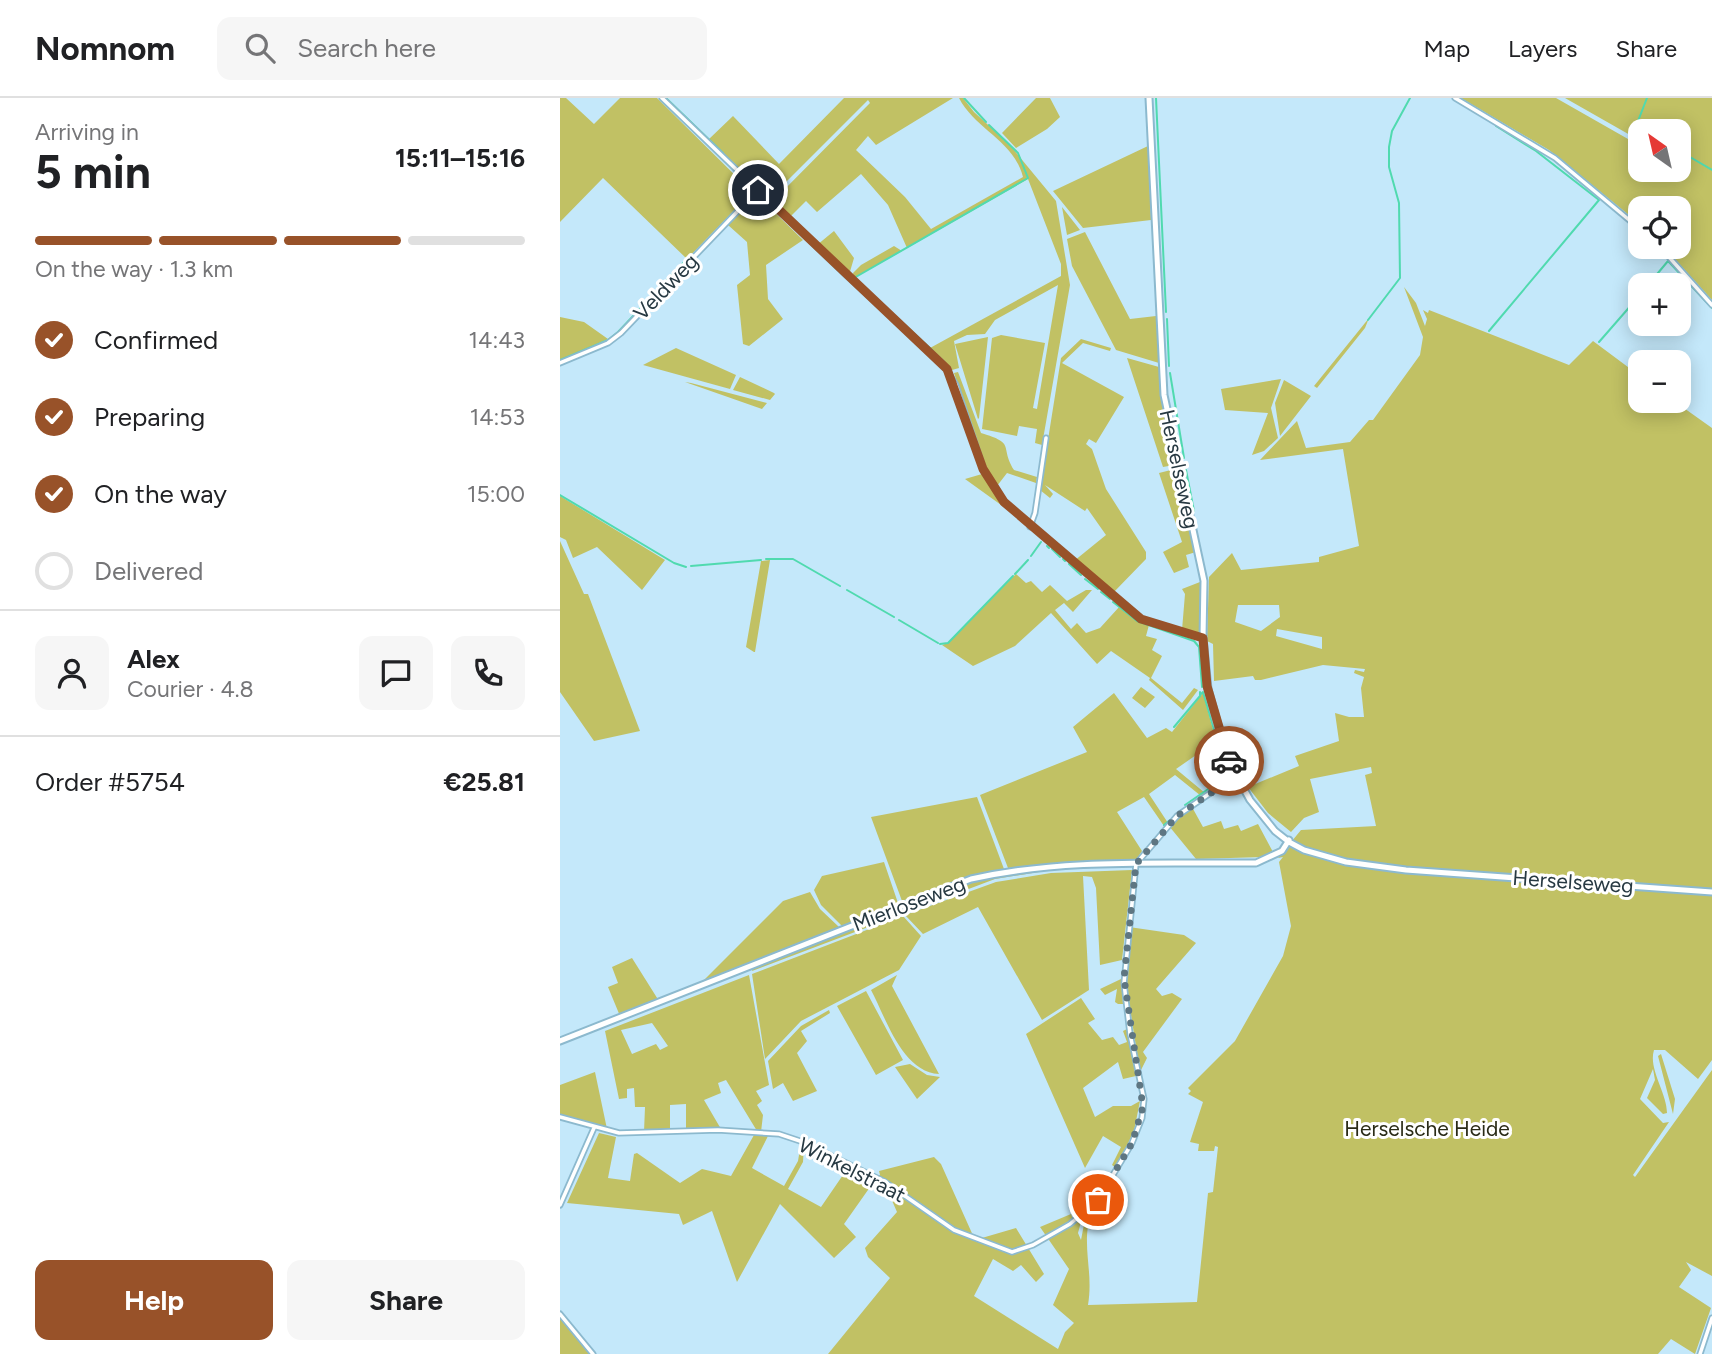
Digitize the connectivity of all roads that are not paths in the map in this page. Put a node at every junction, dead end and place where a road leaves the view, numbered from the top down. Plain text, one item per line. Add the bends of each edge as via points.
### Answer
1 (662, 98) edge
2 (1149, 98) edge
3 (1455, 98) edge
4 (758, 190) junction
5 (1628, 219) edge
6 (1671, 259) edge
7 (1712, 305) edge
8 (560, 363) edge
9 (1046, 438) dead end
10 (1030, 527) junction
11 (1203, 638) junction
12 (1236, 776) junction
13 (1288, 840) junction
14 (1136, 864) junction
15 (1712, 892) edge
16 (560, 1041) edge
17 (560, 1117) edge
18 (594, 1128) junction
19 (560, 1205) edge
20 (560, 1314) edge
21 (1712, 1318) edge
22 (593, 1354) edge
23 (1700, 1354) edge

1 - 4 street
2 - 11 street, Herselseweg via 1164,396 1204,581
3 - 5 street via 1555,158
4 - 8 street, Veldweg via 621,333 608,344
4 - 10 street via 942,363 956,385 984,471 1000,496
6 - 7 street
9 - 10 street
10 - 11 street via 1141,619
11 - 12 street, Herselseweg via 1213,714
12 - 13 street, Herselseweg via 1269,823
12 - 14 street via 1177,816
13 - 14 street, Mierloseweg via 1277,854 1256,863
13 - 15 street, Herselseweg via 1346,862 1406,870
14 - 16 street, Mierloseweg via 1027,868 971,879
14 - 18 street, Winkelstraat via 1124,978 1144,1099 1142,1118 1102,1195 1082,1216 1033,1245 1012,1252 954,1230 885,1182 779,1135 619,1133
17 - 18 street, Winkelstraat
18 - 19 street
20 - 22 street
21 - 23 street

